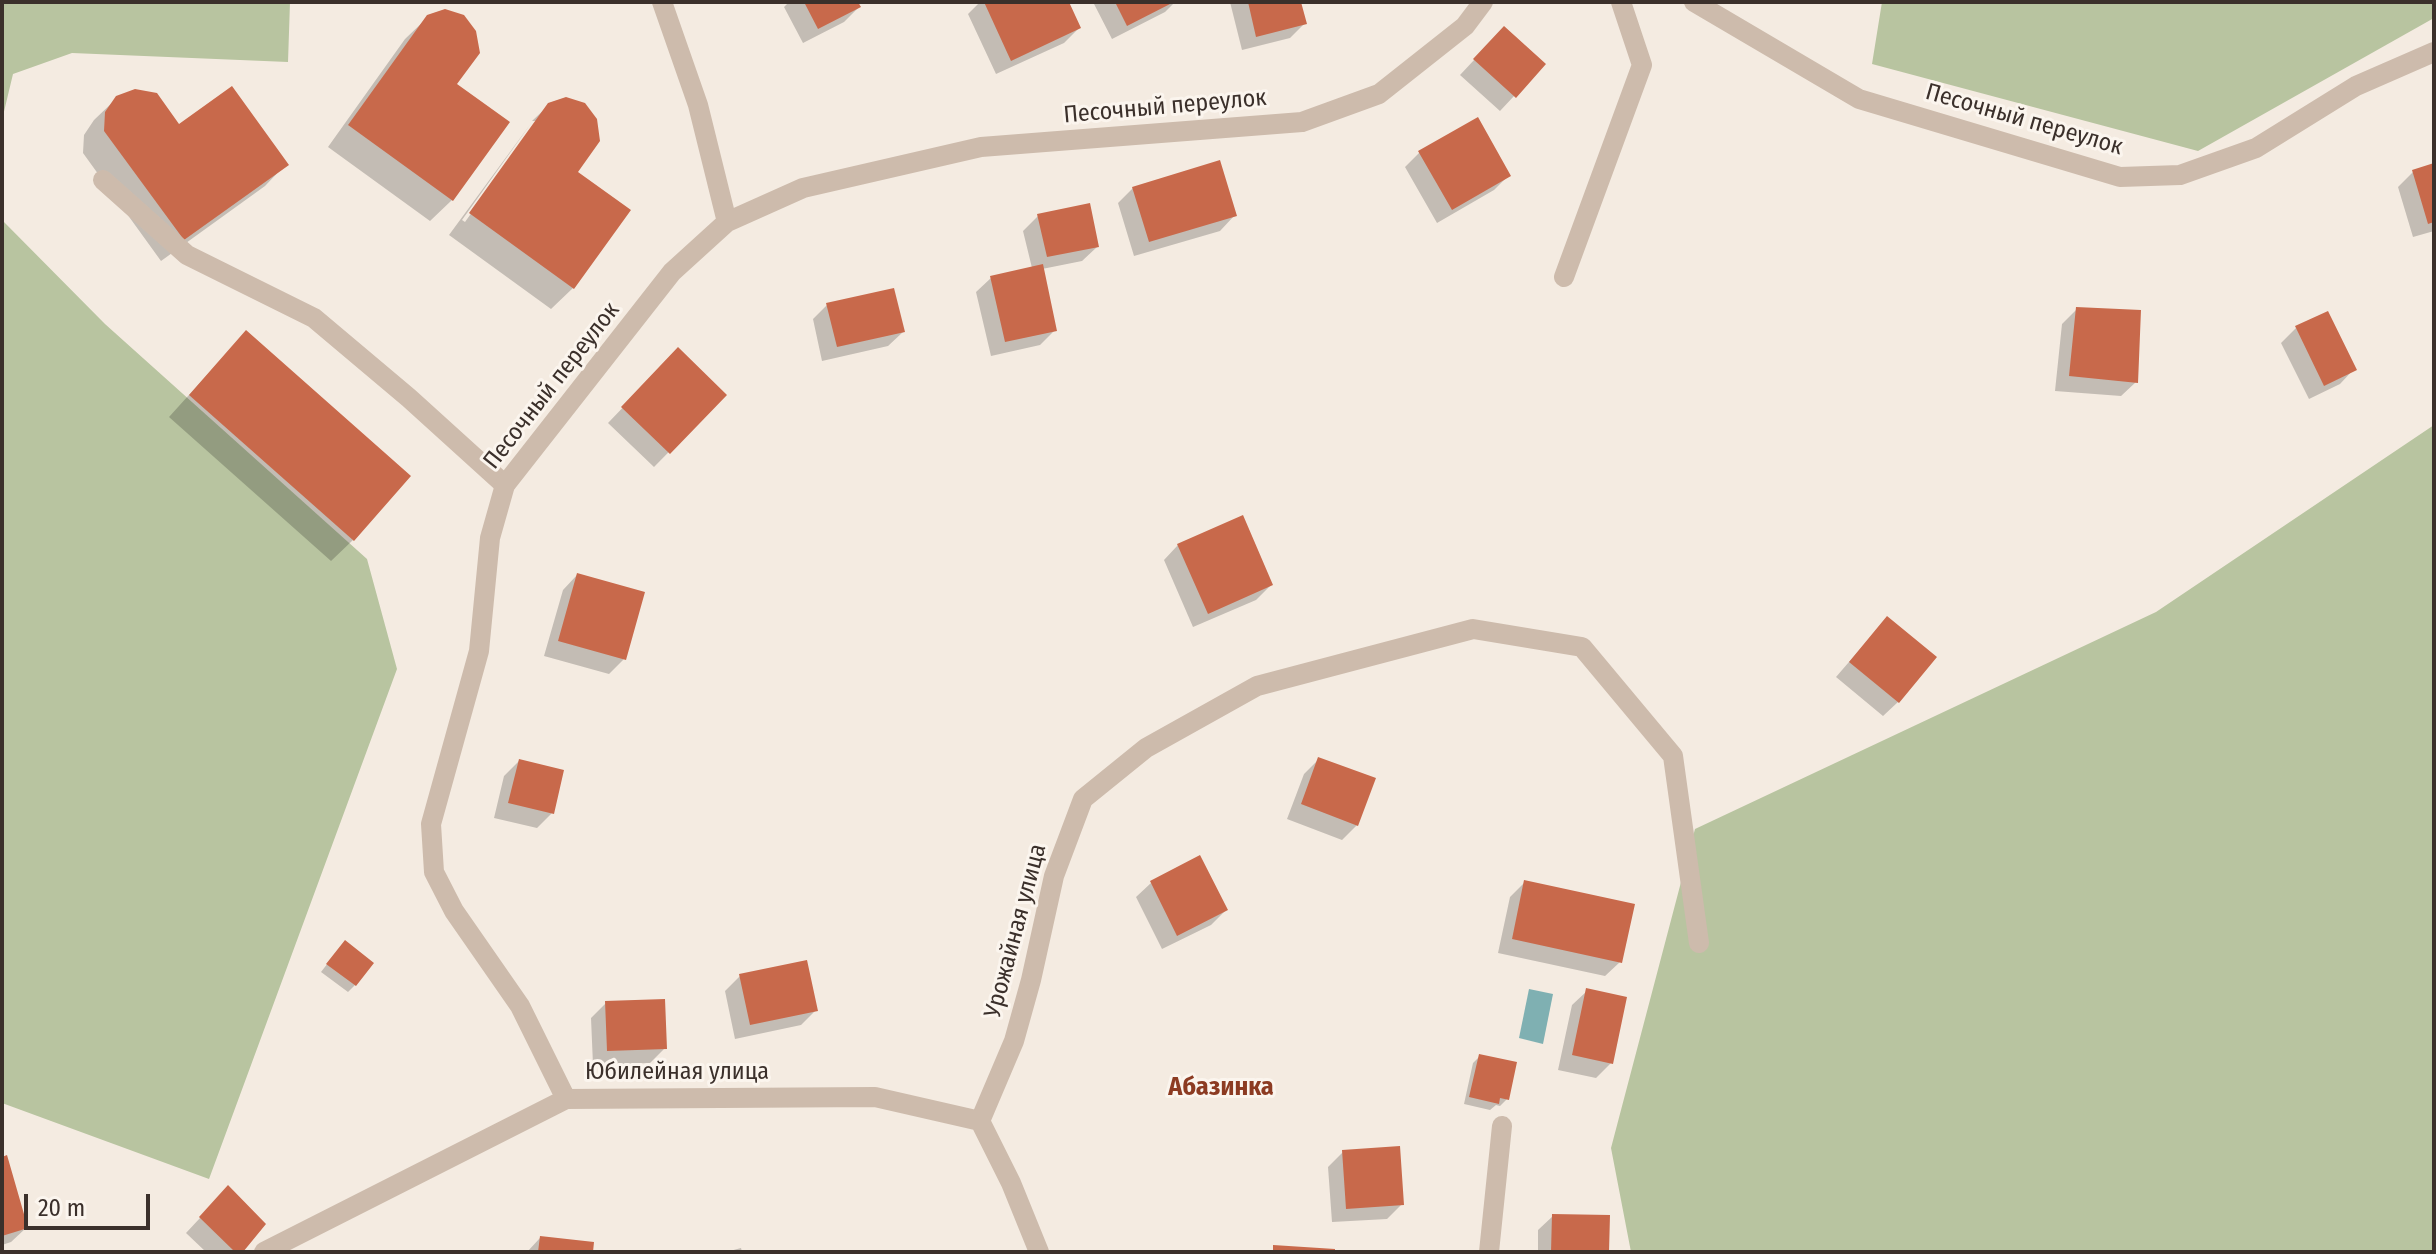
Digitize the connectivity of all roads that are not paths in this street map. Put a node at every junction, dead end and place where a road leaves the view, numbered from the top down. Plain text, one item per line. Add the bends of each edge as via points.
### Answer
1 (662, 2) edge
2 (1483, 2) edge
3 (1621, 2) edge
4 (1694, 2) edge
5 (2434, 52) edge
6 (103, 180) dead end
7 (727, 222) junction
8 (1564, 277) dead end
9 (505, 485) junction
10 (1699, 943) dead end
11 (566, 1099) junction
12 (980, 1121) junction
13 (1502, 1126) dead end
14 (264, 1252) edge
15 (1039, 1252) edge
16 (1489, 1252) edge

1 - 7 street via 698,105
2 - 7 street, Песочный переулок via 1465,26 1379,94 1302,122 981,147 803,188
3 - 8 street via 1642,65
4 - 5 street, Песочный переулок via 1859,99 2120,177 2180,175 2256,148 2356,86
6 - 9 street via 187,255 314,318
7 - 9 street, Песочный переулок via 672,272
9 - 11 street, Песочный переулок via 490,538 479,651 431,824 434,872 454,911 520,1006
10 - 12 street, Урожайная улица via 1673,756 1582,647 1473,629 1257,686 1146,748 1083,799 1054,876 1014,1041
11 - 12 street, Юбилейная улица via 875,1097
11 - 14 street, Юбилейная улица
12 - 15 street
13 - 16 street

